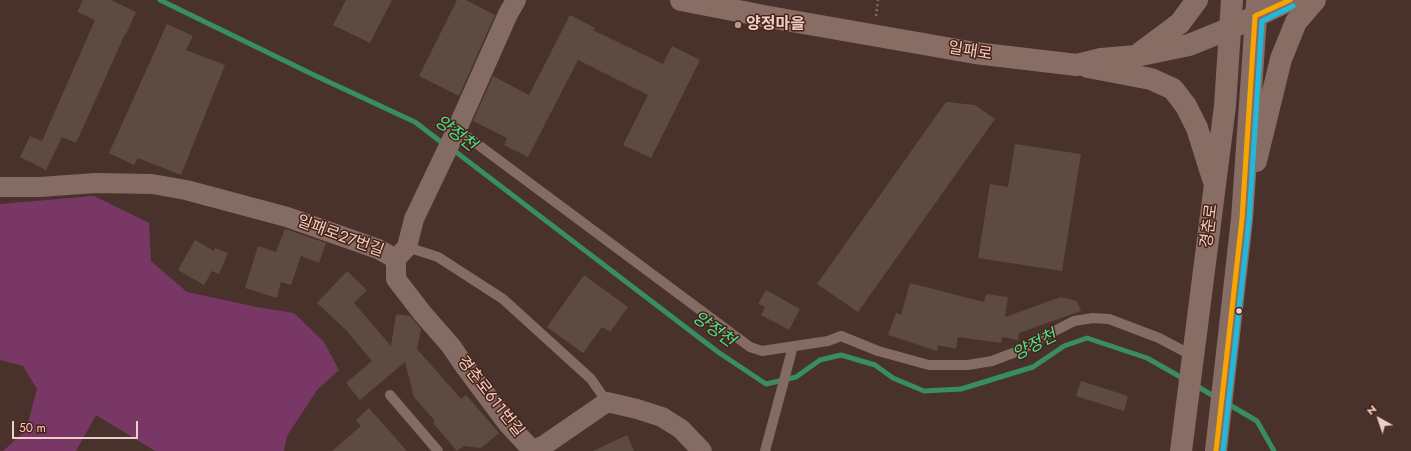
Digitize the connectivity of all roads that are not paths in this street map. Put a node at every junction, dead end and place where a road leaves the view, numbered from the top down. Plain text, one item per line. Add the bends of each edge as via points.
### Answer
1 (516, 0) edge
2 (681, 0) edge
3 (1197, 0) edge
4 (1232, 0) edge
5 (1290, 0) edge
6 (1315, 0) edge
7 (1257, 8) edge
8 (1231, 28) junction
9 (1136, 56) junction
10 (1077, 65) junction
11 (456, 132) junction
12 (0, 187) edge
13 (1215, 187) junction
14 (1242, 219) junction
15 (402, 253) junction
16 (792, 349) junction
17 (1193, 362) junction
18 (390, 395) dead end
19 (607, 402) junction
20 (1217, 446) edge
21 (438, 451) edge
22 (531, 451) edge
23 (702, 451) edge
24 (765, 451) edge
25 (1181, 451) edge

1 - 11 street, 일패로27번길
2 - 10 main road, 일패로 via 975,53
3 - 9 main road via 1180,23
4 - 8 main road, 경춘로
5 - 7 main road, 일패로
6 - 14 main road via 1296,22 1281,59
7 - 8 main road, 일패로
7 - 14 main road, 경춘로
8 - 9 main road, 일패로 via 1189,45
8 - 13 main road, 경춘로 via 1226,106
9 - 10 main road, 일패로 via 1102,59
10 - 13 main road via 1151,79 1173,90 1186,106 1198,128
11 - 15 street, 일패로27번길 via 414,219
11 - 16 lane via 750,347 762,352
12 - 15 street, 일패로27번길 via 95,183 152,184 186,190 287,217 378,249
13 - 17 main road, 경춘로
14 - 20 main road, 경춘로
15 - 19 lane via 438,257 503,299 591,379
15 - 22 street, 경춘로611번길 via 396,280 452,346 508,424
16 - 17 lane via 841,336 929,365 968,365 992,361 1021,350 1074,322 1093,318 1109,319 1159,338
16 - 24 lane
17 - 25 main road, 경춘로
18 - 21 lane
19 - 22 street, 경춘로611번길 via 543,446
19 - 23 street via 662,417 680,429

